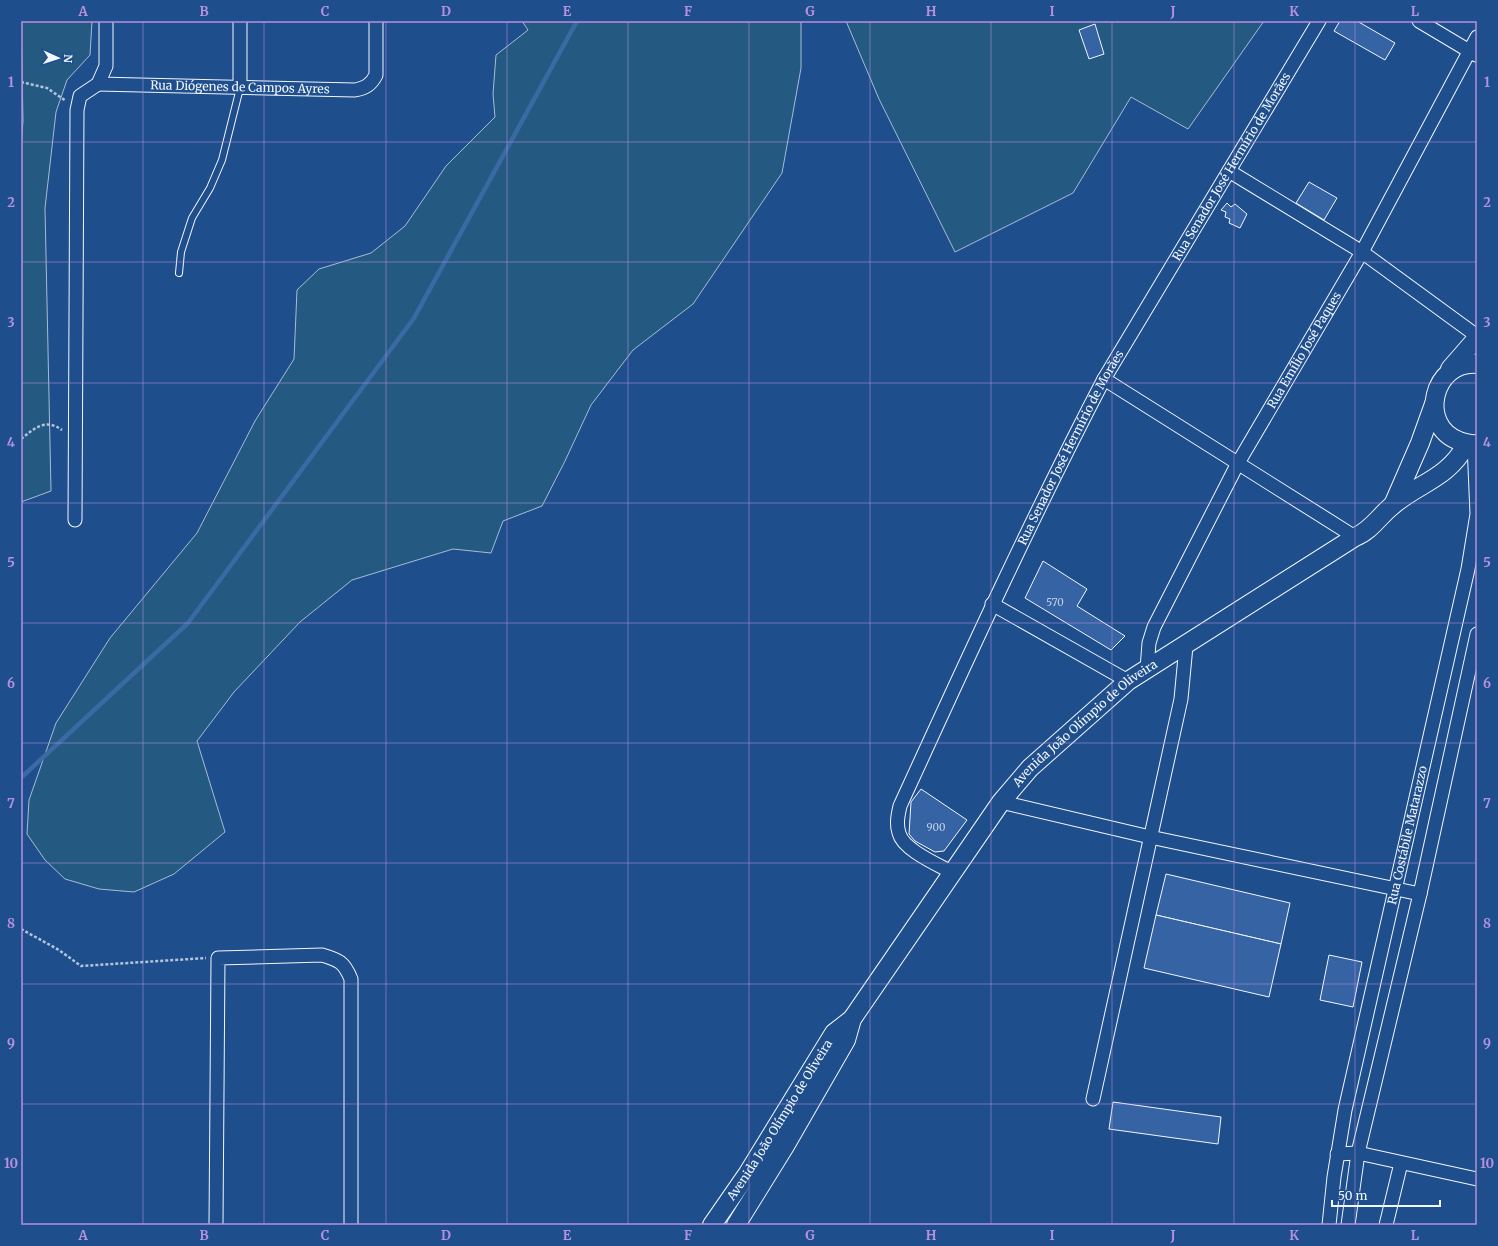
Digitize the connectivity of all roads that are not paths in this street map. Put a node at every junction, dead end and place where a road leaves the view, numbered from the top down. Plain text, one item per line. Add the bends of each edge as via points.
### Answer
1 (106, 21) edge
2 (240, 21) edge
3 (376, 21) edge
4 (1319, 21) edge
5 (1419, 21) edge
6 (1477, 37) edge
7 (1473, 54) edge
8 (98, 84) junction
9 (240, 88) junction
10 (1230, 171) junction
11 (1362, 252) junction
12 (179, 273) dead end
13 (1477, 337) edge
14 (1477, 364) edge
15 (1446, 375) junction
16 (1104, 379) junction
17 (1434, 404) junction
18 (1473, 444) edge
19 (1238, 463) junction
20 (1393, 505) junction
21 (75, 520) dead end
22 (1356, 536) junction
23 (992, 604) junction
24 (1477, 634) edge
25 (1186, 646) junction
26 (1450, 648) junction
27 (1475, 651) edge
28 (1147, 669) junction
29 (1128, 681) junction
30 (1001, 802) junction
31 (1150, 837) junction
32 (953, 873) junction
33 (1395, 889) junction
34 (1420, 894) junction
35 (852, 1019) junction
36 (1093, 1100) dead end
37 (1358, 1153) junction
38 (1338, 1154) junction
39 (1402, 1163) junction
40 (1477, 1179) edge
41 (216, 1225) edge
42 (351, 1225) edge
43 (712, 1225) edge
44 (736, 1225) edge
45 (1329, 1225) edge
46 (1348, 1225) edge
47 (1386, 1225) edge

1 - 8 street via 106,66
2 - 9 street
3 - 9 street, Rua Diógenes de Campos Ayres via 376,75 365,88
4 - 10 street, Rua Senador José Hermírio de Morães
5 - 7 street
6 - 7 street, Rua Emílio José Paques
7 - 11 street, Rua Emílio José Paques
8 - 9 street, Rua Diógenes de Campos Ayres
8 - 21 street via 80,96 77,110
9 - 12 lane via 222,160 210,188 192,218 181,252
10 - 11 street
10 - 16 street, Rua Senador José Hermírio de Morães
11 - 13 street
11 - 19 street, Rua Emílio José Paques
13 - 15 main road
14 - 15 main road via 1457,367
15 - 17 main road, Avenida João Olímpio de Oliveira via 1437,388
16 - 19 street
16 - 23 street, Rua Senador José Hermírio de Morães
17 - 18 main road via 1436,418 1443,430 1454,439
17 - 20 main road, Avenida João Olímpio de Oliveira
18 - 20 main road, Avenida João Olímpio de Oliveira via 1447,470
18 - 26 street, Rua Costábile Matarazzo via 1477,514 1468,569
19 - 22 street
19 - 28 street, Rua Emílio José Paques via 1154,627 1149,643
20 - 22 main road, Avenida João Olímpio de Oliveira via 1362,534
22 - 25 main road, Avenida João Olímpio de Oliveira
23 - 29 street
23 - 32 street, Rua Senador José Hermírio de Morães via 900,806 897,822 899,835 908,847
24 - 27 street, Rua Costábile Matarazzo
25 - 28 main road, Avenida João Olímpio de Oliveira
25 - 31 street via 1181,699
26 - 27 street
26 - 33 street, Rua Costábile Matarazzo
27 - 34 street, Rua Costábile Matarazzo
28 - 29 main road, Avenida João Olímpio de Oliveira
29 - 30 main road, Avenida João Olímpio de Oliveira via 1030,768
30 - 31 street
30 - 32 main road, Avenida João Olímpio de Oliveira
31 - 33 street
31 - 36 street
32 - 35 main road, Avenida João Olímpio de Oliveira
33 - 34 street
33 - 38 street, Rua Costábile Matarazzo via 1344,1110
34 - 37 street, Rua Costábile Matarazzo
35 - 43 main road, Avenida João Olímpio de Oliveira via 834,1033 748,1173
35 - 44 main road, Avenida João Olímpio de Oliveira via 846,1040
37 - 38 street
37 - 39 street
37 - 46 street, Rua Costábile Matarazzo
38 - 45 street, Rua Costábile Matarazzo
39 - 40 street
39 - 47 street
41 - 42 street via 218,958 322,955 336,959 346,966 351,979

